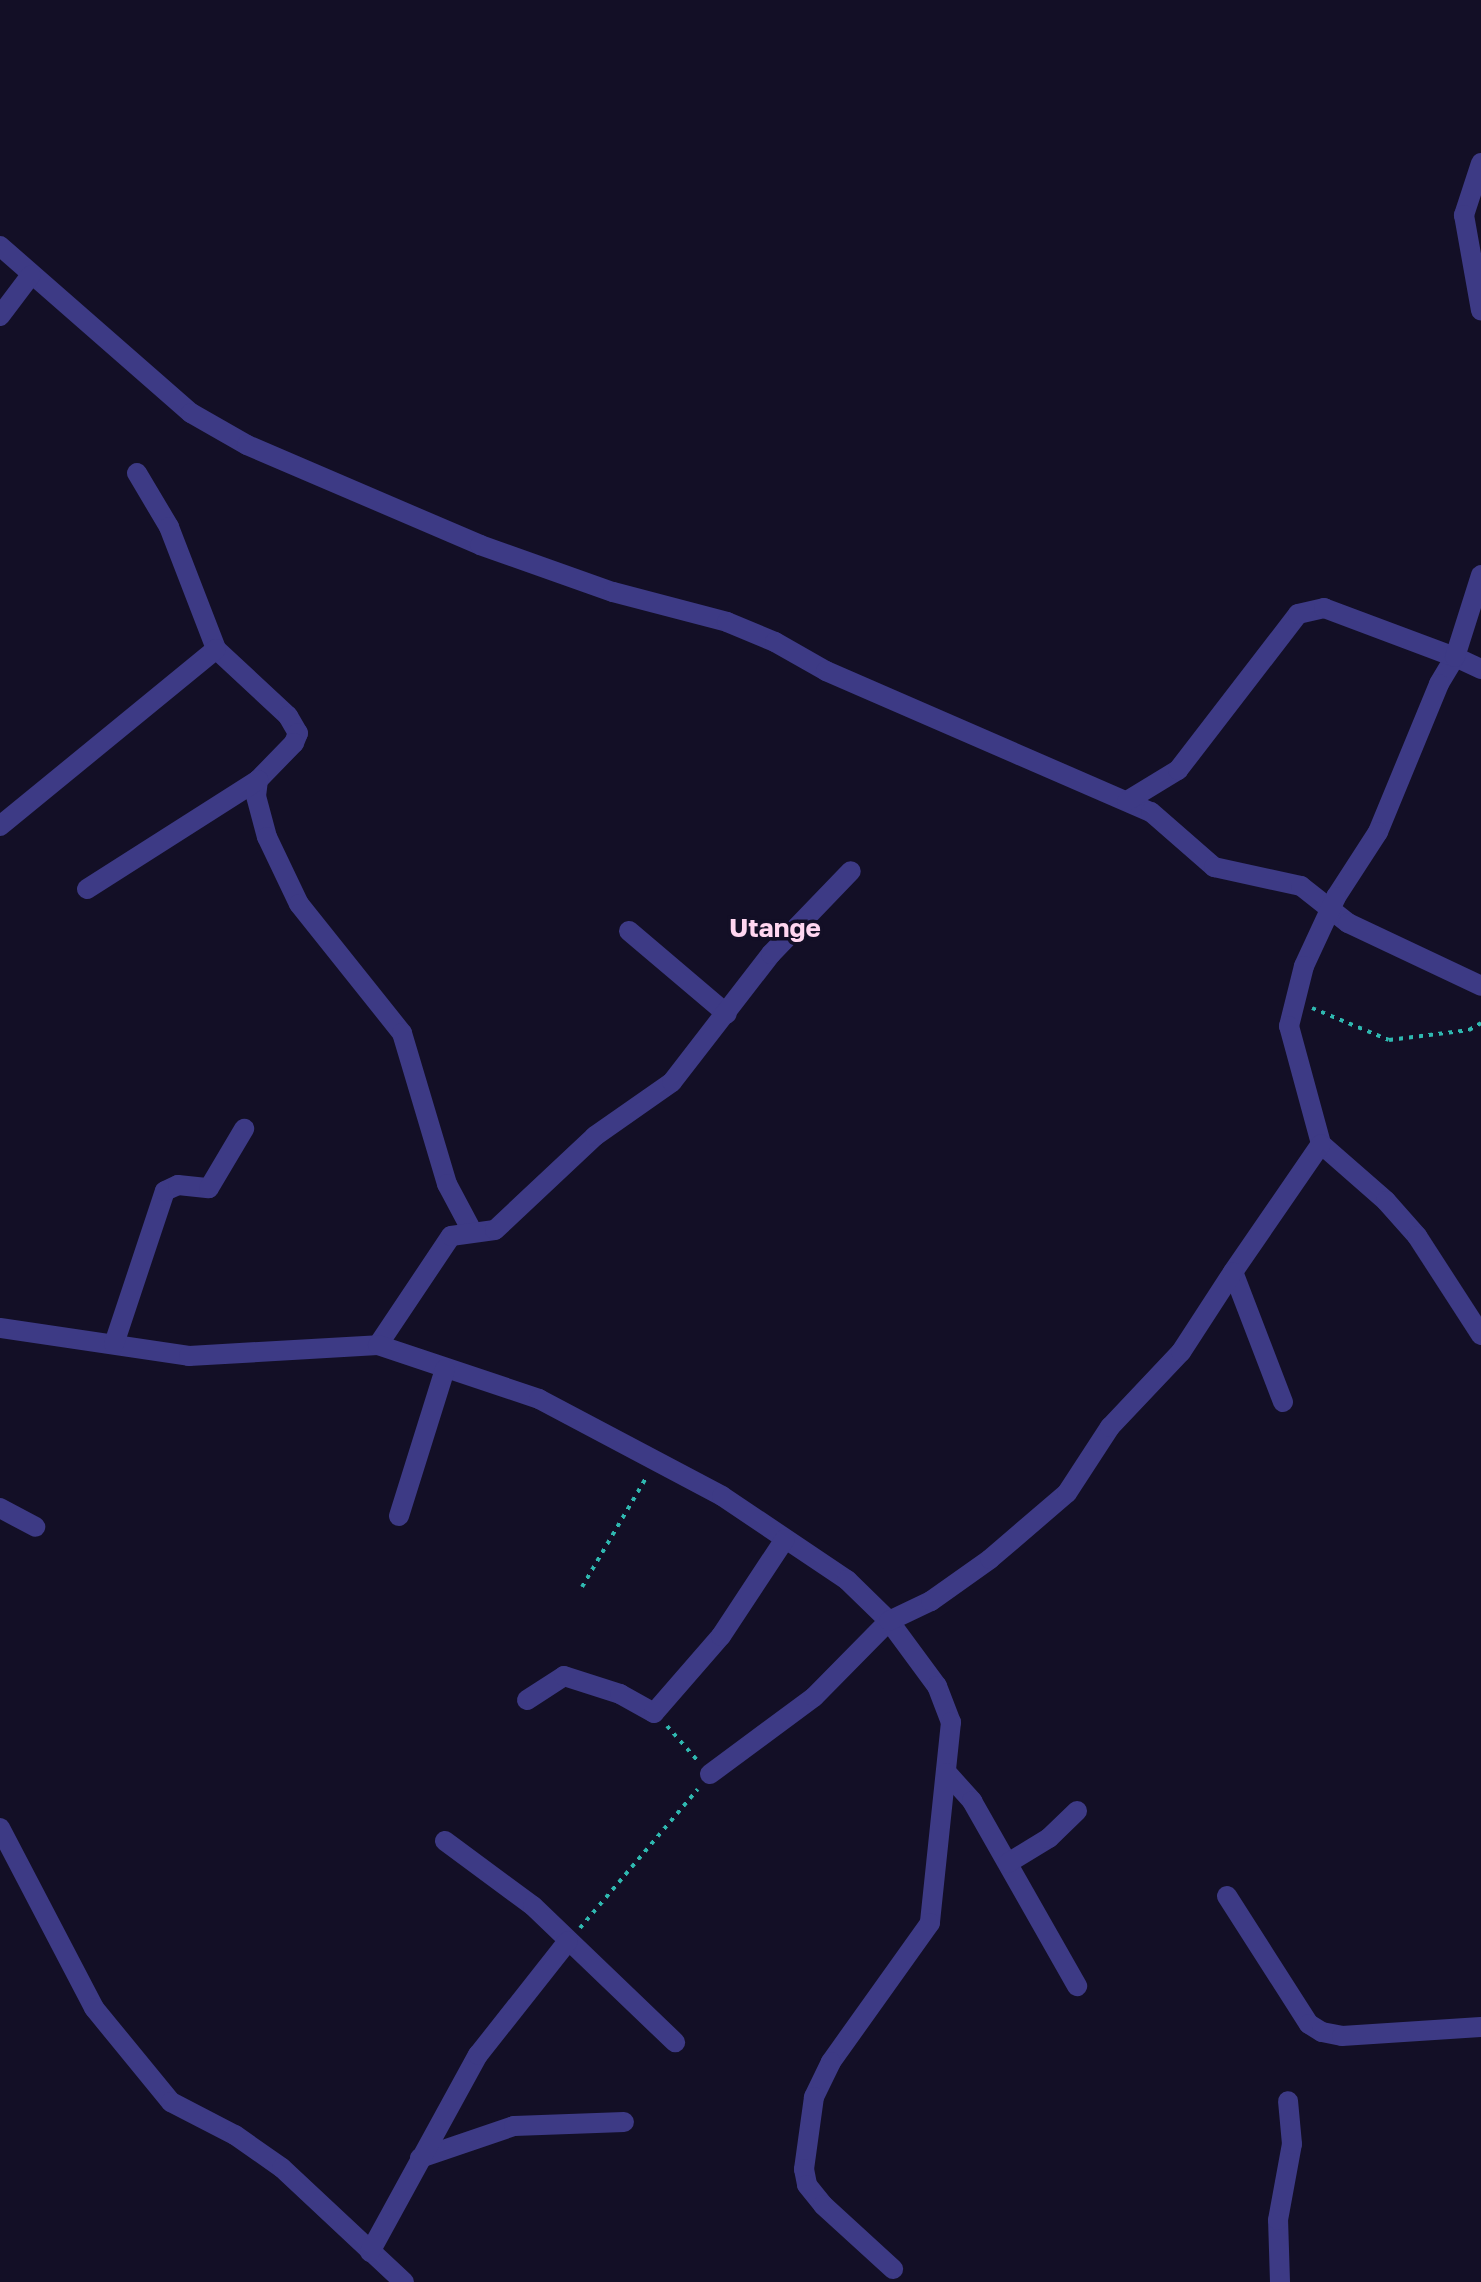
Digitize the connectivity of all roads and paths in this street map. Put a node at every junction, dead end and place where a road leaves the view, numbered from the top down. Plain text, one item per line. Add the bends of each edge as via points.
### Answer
1 (1481, 163) edge
2 (0, 246) edge
3 (31, 275) junction
4 (1481, 310) edge
5 (0, 316) edge
6 (137, 473) dead end
7 (1481, 575) edge
8 (216, 649) junction
9 (1455, 657) junction
10 (1481, 669) edge
11 (258, 780) junction
12 (1127, 801) junction
13 (0, 826) edge
14 (851, 871) dead end
15 (87, 889) dead end
16 (1329, 912) junction
17 (629, 931) dead end
18 (1481, 986) edge
19 (1294, 1000) junction
20 (727, 1014) junction
21 (1481, 1023) edge
22 (244, 1129) dead end
23 (1321, 1144) junction
24 (472, 1231) junction
25 (1233, 1272) junction
26 (0, 1330) edge
27 (1481, 1335) edge
28 (114, 1344) junction
29 (378, 1345) junction
30 (445, 1369) junction
31 (1283, 1402) dead end
32 (656, 1460) junction
33 (0, 1508) edge
34 (399, 1516) dead end
35 (35, 1527) dead end
36 (785, 1539) junction
37 (582, 1587) dead end
38 (889, 1621) junction
39 (527, 1700) dead end
40 (654, 1713) junction
41 (947, 1773) junction
42 (710, 1774) junction
43 (1077, 1811) dead end
44 (0, 1828) edge
45 (445, 1841) dead end
46 (1008, 1863) junction
47 (1227, 1896) dead end
48 (568, 1941) junction
49 (1077, 1986) dead end
50 (1481, 2027) edge
51 (675, 2042) dead end
52 (1288, 2101) dead end
53 (624, 2122) dead end
54 (420, 2158) junction
55 (370, 2252) junction
56 (893, 2269) dead end
57 (404, 2282) edge
58 (1280, 2282) edge

1 - 4 street via 1464,215
2 - 3 street
3 - 5 street
3 - 12 street via 191,413 247,445 480,545 613,592 727,622 826,671
6 - 8 street via 169,527
7 - 9 street
8 - 11 street via 288,716 298,733
8 - 13 street
9 - 10 street
9 - 12 street via 1324,608 1307,608 1178,770
9 - 16 street via 1378,832
11 - 15 street
11 - 24 street via 256,796 267,837 299,904 386,1006 402,1033 447,1184
12 - 16 street via 1168,823 1195,856 1214,867 1301,886
14 - 20 street via 771,954
16 - 18 street via 1406,955
16 - 19 street
17 - 20 street
19 - 21 path via 1389,1040 1469,1030
19 - 23 street via 1289,1026
20 - 24 street via 672,1082 595,1136 495,1230
22 - 28 street via 209,1188 178,1185 165,1191
23 - 25 street
23 - 27 street via 1417,1236
24 - 29 street via 451,1236
25 - 31 street
25 - 38 street via 1181,1352 1110,1427 1067,1493 990,1559 931,1601
26 - 28 street
28 - 29 street via 189,1356
29 - 30 street
30 - 32 street via 539,1399
30 - 34 street
32 - 36 street
32 - 37 path
33 - 35 street
36 - 38 street via 847,1580
36 - 40 street via 736,1616
38 - 41 street via 937,1686 951,1722
38 - 42 street via 814,1697
39 - 40 street via 564,1676 620,1694
40 - 42 path
41 - 46 street via 972,1801
41 - 56 street via 930,1923 831,2062 814,2097 804,2169 807,2185 823,2205
42 - 48 path
43 - 46 street via 1049,1838
44 - 55 street via 94,2008 171,2102 235,2135 282,2168
45 - 48 street via 533,1906
46 - 49 street
47 - 50 street via 1309,2024 1322,2032 1342,2036
48 - 51 street
48 - 54 street via 478,2055
52 - 58 street via 1292,2144 1278,2220
53 - 54 street via 514,2126
54 - 55 street
55 - 57 street

